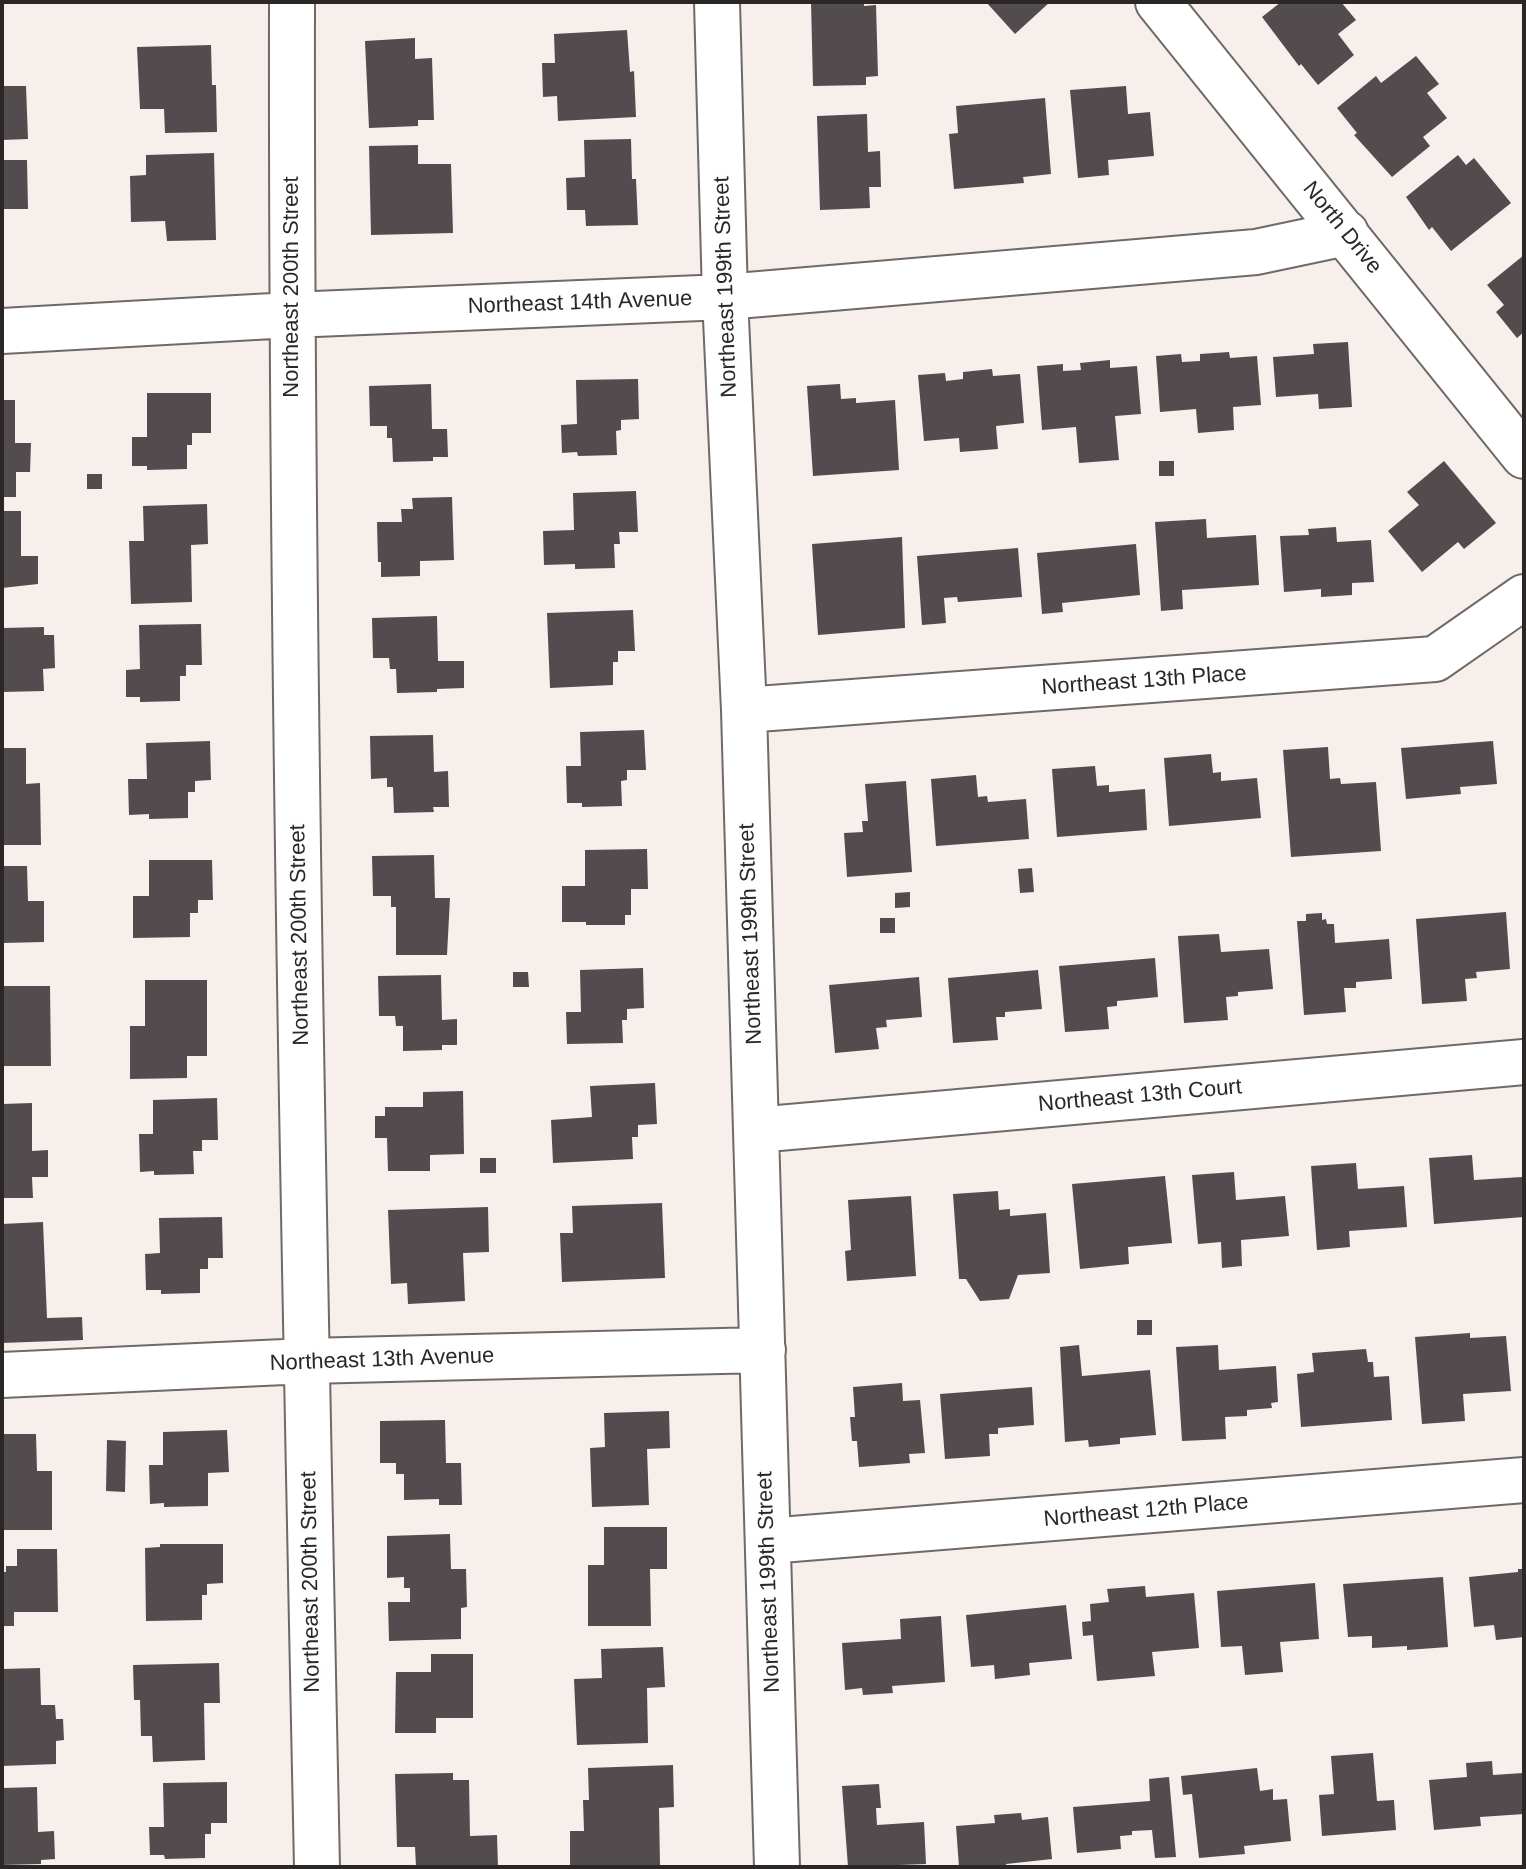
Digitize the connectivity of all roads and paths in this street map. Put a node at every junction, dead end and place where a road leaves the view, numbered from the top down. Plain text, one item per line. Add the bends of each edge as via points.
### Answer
1 (292, 2) edge
2 (717, 2) edge
3 (1158, 2) edge
4 (1346, 233) junction
5 (725, 297) junction
6 (291, 315) junction
7 (2, 331) edge
8 (1524, 456) edge
9 (1524, 597) edge
10 (744, 710) junction
11 (1524, 1062) edge
12 (756, 1130) junction
13 (763, 1350) junction
14 (306, 1361) junction
15 (2, 1375) edge
16 (1524, 1480) edge
17 (768, 1541) junction
18 (317, 1867) edge
19 (777, 1867) edge

1 - 6 street, Northeast 200th Street
2 - 5 street, Northeast 199th Street
3 - 4 street, North Drive
4 - 5 street, Northeast 14th Avenue via 1256,252
4 - 8 street, North Drive
5 - 6 street, Northeast 14th Avenue
5 - 10 street, Northeast 199th Street
6 - 7 street, Northeast 14th Avenue
6 - 14 street, Northeast 200th Street
9 - 10 street, Northeast 13th Place via 1435,659
10 - 12 street, Northeast 199th Street
11 - 12 street, Northeast 13th Court
12 - 13 street, Northeast 199th Street
13 - 14 street, Northeast 13th Avenue
13 - 17 street, Northeast 199th Street
14 - 15 street, Northeast 13th Avenue
14 - 18 street, Northeast 200th Street
16 - 17 street, Northeast 12th Place
17 - 19 street, Northeast 199th Street

